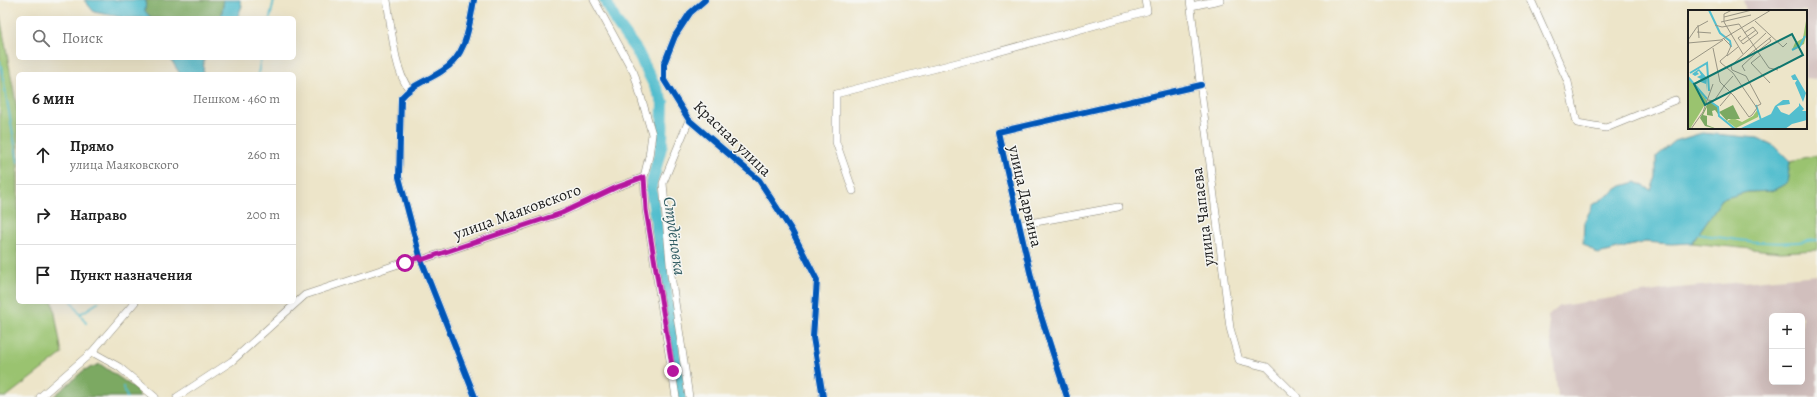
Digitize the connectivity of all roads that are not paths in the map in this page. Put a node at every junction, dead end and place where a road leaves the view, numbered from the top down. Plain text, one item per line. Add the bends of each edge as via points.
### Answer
1 (387, 0) edge
2 (474, 0) edge
3 (594, 0) edge
4 (705, 0) edge
5 (1145, 0) edge
6 (1220, 0) edge
7 (1531, 0) edge
8 (1191, 3) edge
9 (1200, 85) junction
10 (409, 89) junction
11 (1675, 100) dead end
12 (689, 120) junction
13 (644, 177) junction
14 (853, 191) dead end
15 (1118, 207) dead end
16 (1020, 225) junction
17 (420, 258) junction
18 (296, 303) edge
19 (134, 304) edge
20 (295, 304) edge
21 (92, 352) junction
22 (40, 397) edge
23 (155, 397) edge
24 (176, 397) edge
25 (475, 397) edge
26 (676, 397) edge
27 (689, 397) edge
28 (823, 397) edge
29 (1067, 397) edge
30 (1297, 397) edge

1 - 10 street via 398,66
2 - 10 street via 467,35 458,59 443,71
3 - 13 street via 634,72 652,134
4 - 12 street, Красная улица via 690,13 675,36 668,50 663,71 664,80
5 - 14 street via 1147,11 836,94 836,142
6 - 8 street
7 - 11 street via 1568,82 1577,123 1606,128
8 - 9 street, улица Чапаева
9 - 16 street, улица Дарвина via 998,132
9 - 30 street, улица Чапаева via 1230,328 1239,360 1267,368
10 - 17 street via 401,98 399,177
12 - 27 street via 663,182 671,275
12 - 28 street, Красная улица via 759,180 792,231 817,280 813,337
13 - 17 street, улица Маяковского via 562,213
13 - 26 street via 646,210
15 - 16 street
16 - 29 street, улица Дарвина via 1038,307
17 - 18 street, улица Маяковского via 305,295
17 - 25 street
19 - 21 street
20 - 24 street, улица Маяковского via 232,361
21 - 22 street
21 - 23 street via 119,367

